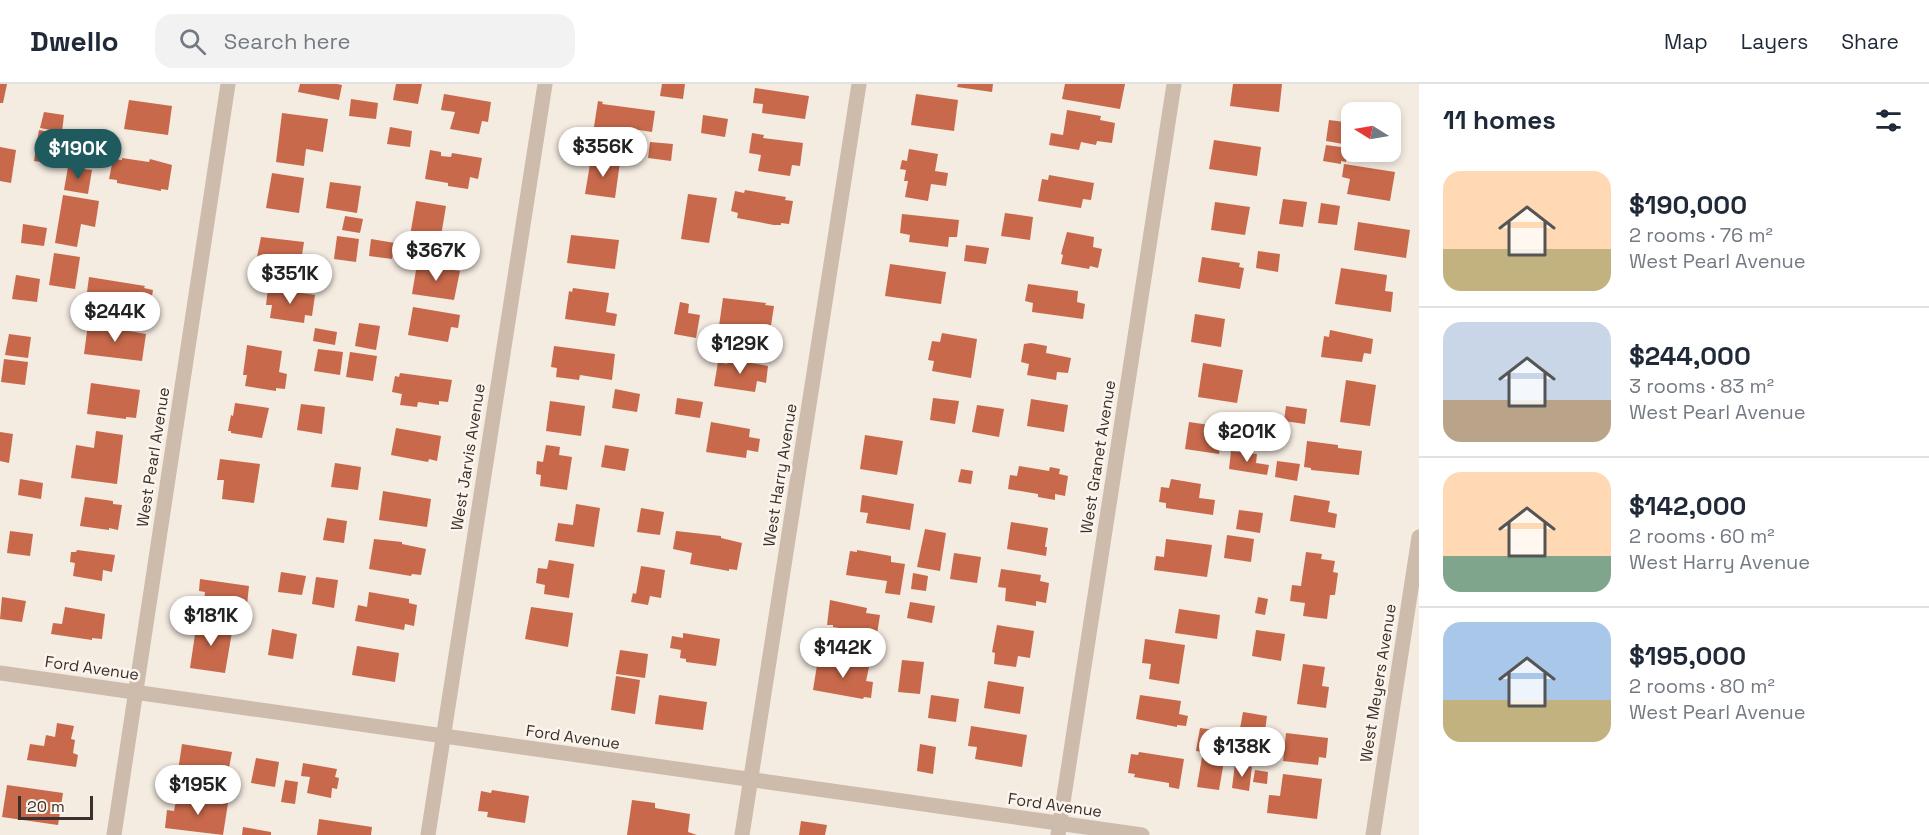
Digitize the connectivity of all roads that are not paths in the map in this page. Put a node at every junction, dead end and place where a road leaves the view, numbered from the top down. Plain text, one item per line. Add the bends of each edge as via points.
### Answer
1 (228, 84) edge
2 (545, 84) edge
3 (859, 84) edge
4 (1174, 84) edge
5 (1419, 537) edge
6 (0, 674) edge
7 (136, 693) junction
8 (442, 736) junction
9 (751, 780) junction
10 (1059, 829) edge
11 (114, 835) edge
12 (428, 835) edge
13 (742, 835) edge
14 (1142, 835) edge
15 (1373, 835) edge

1 - 7 street, West Pearl Avenue
2 - 8 street, West Jarvis Avenue
3 - 9 street, West Harry Avenue
4 - 10 street, West Granet Avenue
5 - 15 street, West Meyers Avenue
6 - 7 street, Ford Avenue
7 - 8 street, Ford Avenue
7 - 11 street, West Pearl Avenue
8 - 9 street, Ford Avenue
8 - 12 street, West Jarvis Avenue
9 - 10 street, Ford Avenue
9 - 13 street, West Harry Avenue
10 - 14 street, Ford Avenue

